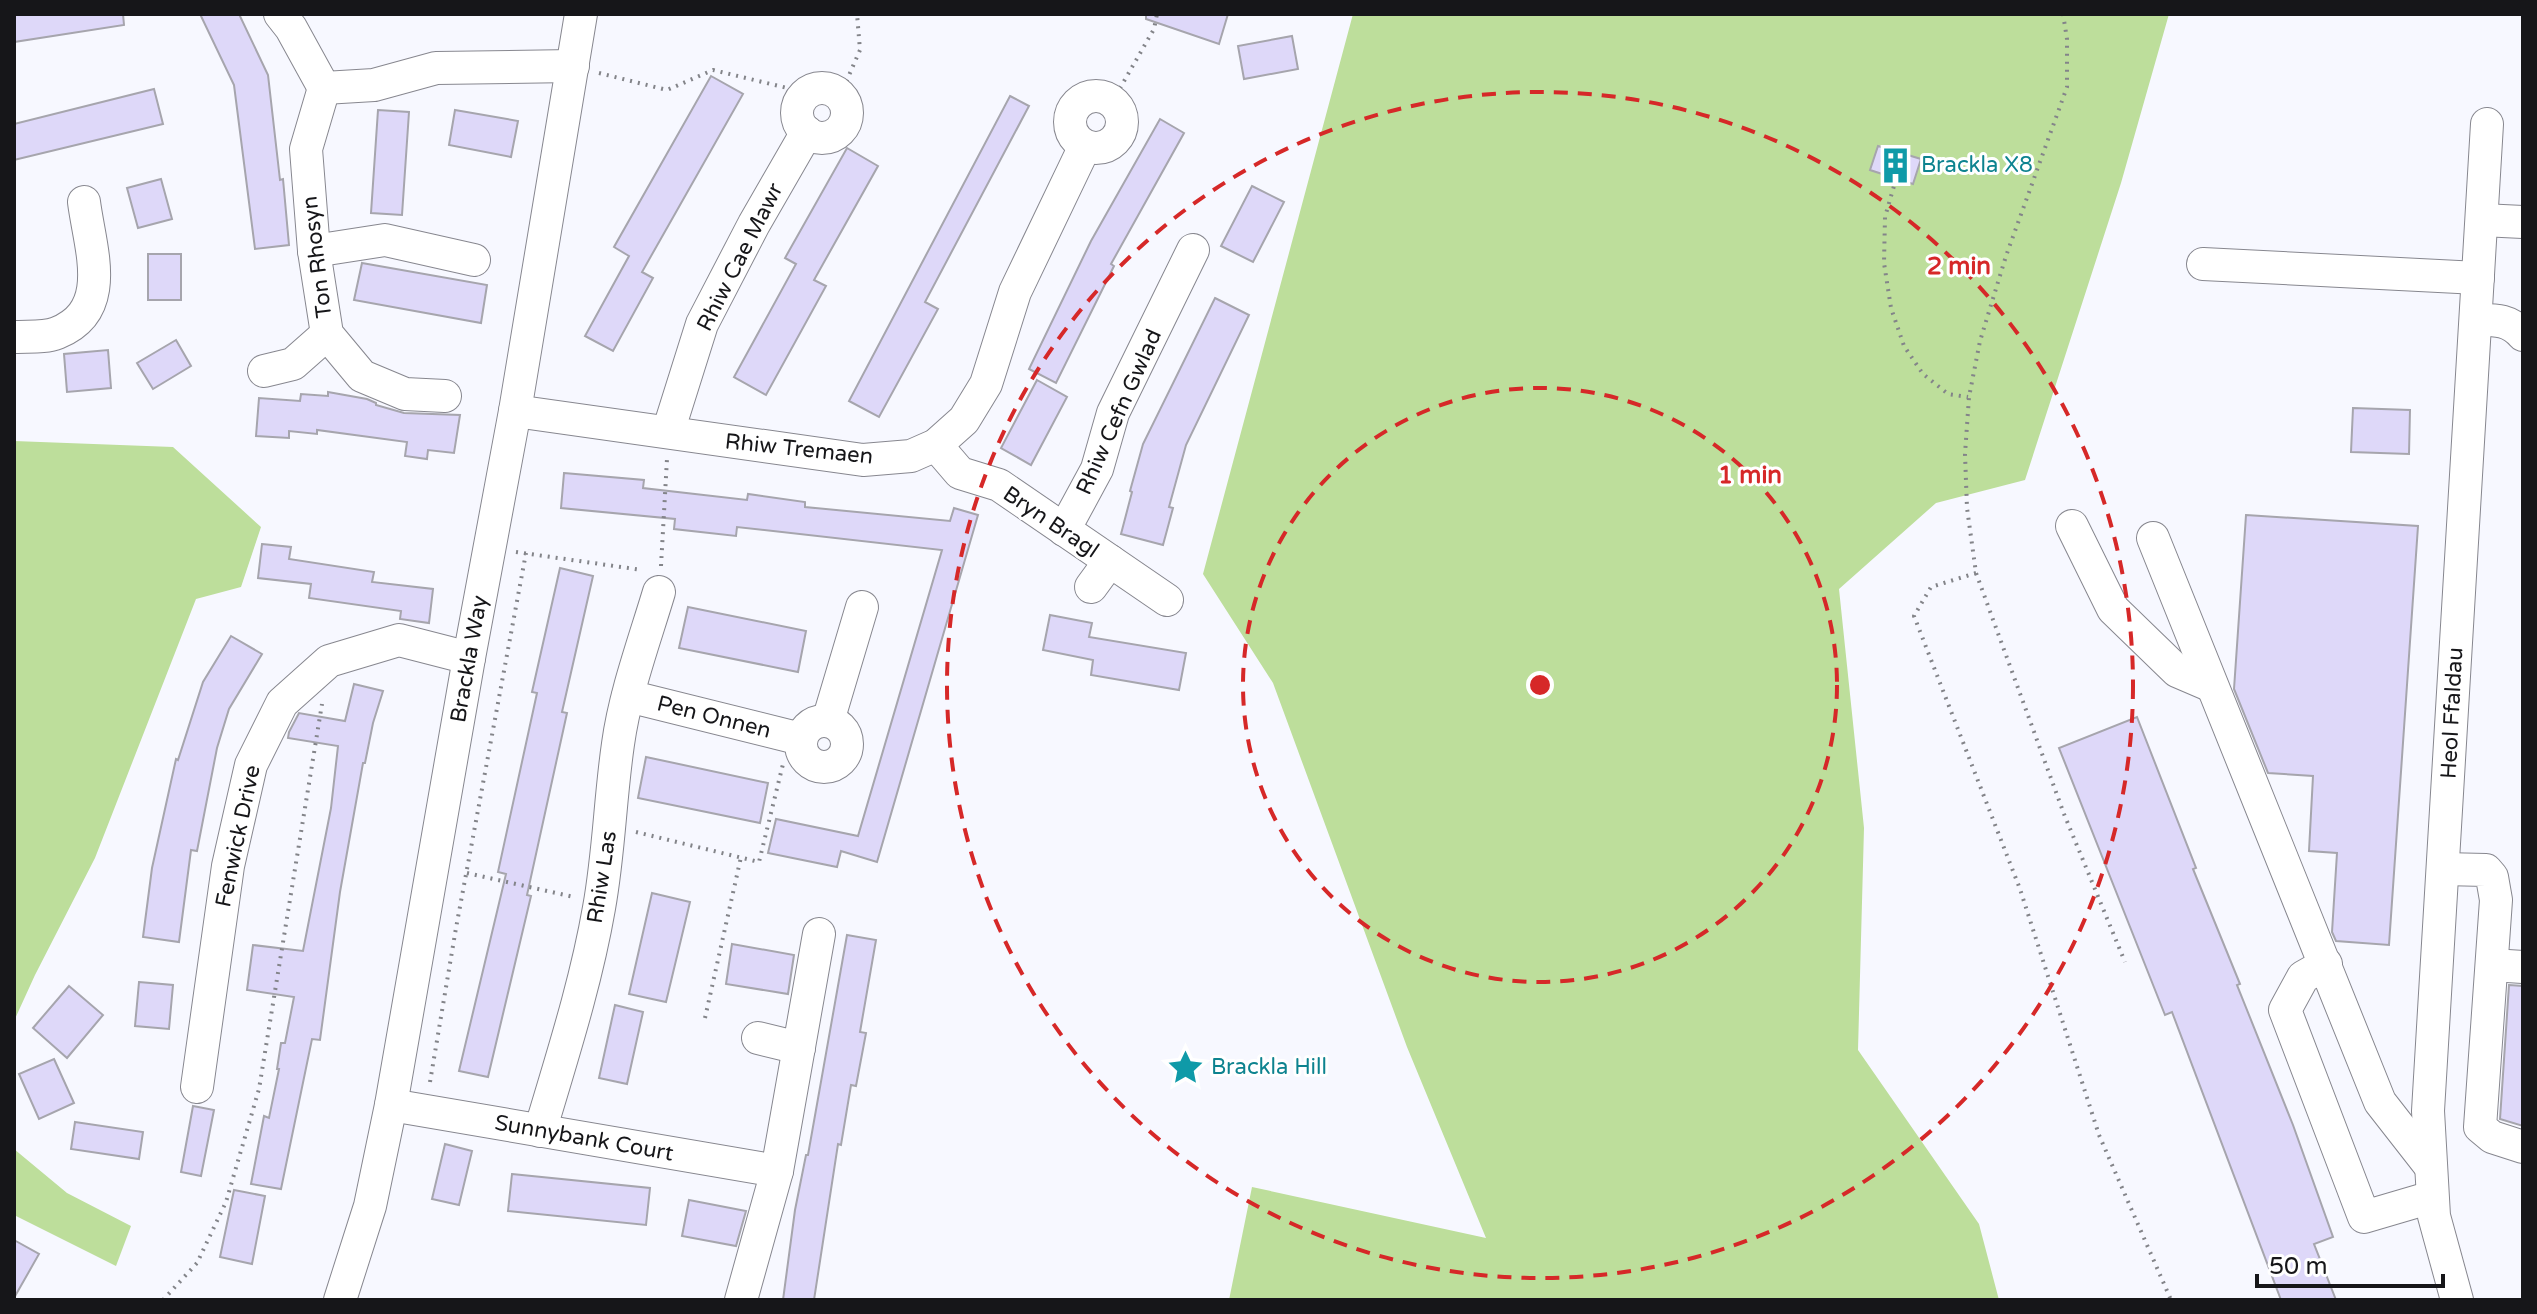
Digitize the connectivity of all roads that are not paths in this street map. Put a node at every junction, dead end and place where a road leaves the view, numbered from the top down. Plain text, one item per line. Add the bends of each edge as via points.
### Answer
1 (280, 14) edge
2 (581, 14) edge
3 (573, 66) junction
4 (324, 88) junction
5 (1112, 102) road end
6 (2487, 124) dead end
7 (807, 132) junction
8 (84, 202) dead end
9 (2482, 220) junction
10 (2523, 222) edge
11 (1193, 250) dead end
12 (314, 251) junction
13 (474, 260) dead end
14 (2203, 264) dead end
15 (2478, 278) junction
16 (2476, 320) junction
17 (327, 334) junction
18 (2523, 335) edge
19 (14, 337) edge
20 (264, 371) dead end
21 (445, 396) dead end
22 (515, 411) junction
23 (668, 432) junction
24 (936, 445) junction
25 (2072, 526) dead end
26 (1064, 530) junction
27 (2153, 538) dead end
28 (1110, 561) junction
29 (1091, 587) dead end
30 (1167, 600) dead end
31 (661, 603) road end
32 (862, 607) dead end
33 (469, 658) junction
34 (2212, 686) junction
35 (628, 696) junction
36 (828, 721) junction
37 (796, 737) junction
38 (2443, 869) junction
39 (819, 934) dead end
40 (2326, 964) junction
41 (2508, 966) edge
42 (758, 1038) dead end
43 (799, 1048) junction
44 (197, 1087) dead end
45 (391, 1105) junction
46 (540, 1131) junction
47 (2523, 1147) edge
48 (777, 1171) junction
49 (2431, 1181) junction
50 (340, 1300) edge
51 (741, 1300) edge
52 (2457, 1300) edge

1 - 4 street
2 - 3 street, Brackla Way
3 - 4 street via 436,68 374,85
3 - 22 street, Brackla Way
4 - 12 street, Ton Rhosyn via 306,149
5 - 24 street, Rhiw Tremaen via 1121,115 1120,133 1103,148 1085,146 1015,292 986,384 964,420
6 - 9 street, Heol Ffaldau
7 - 7 street via 799,121 802,99 825,88 840,96 847,117 839,132 826,138
7 - 23 street, Rhiw Cae Mawr via 702,324
8 - 19 street via 95,272 92,301 81,320 55,335
9 - 10 street
9 - 15 street, Heol Ffaldau
11 - 26 street, Rhiw Cefn Gwlad via 1113,413 1097,469
12 - 13 street via 385,240
12 - 17 street, Ton Rhosyn
14 - 15 street
15 - 16 street, Heol Ffaldau
16 - 18 street via 2500,320
16 - 38 street, Heol Ffaldau
17 - 20 street via 293,364
17 - 21 street, Ton Rhosyn via 362,376 405,394
22 - 23 street, Rhiw Tremaen
22 - 33 street, Brackla Way
23 - 24 street, Rhiw Tremaen via 863,460 911,456
24 - 26 street, Bryn Bragl via 960,473 999,485
25 - 34 street via 2113,609 2177,671
26 - 28 street, Bryn Bragl
27 - 34 street
28 - 29 street
28 - 30 street, Bryn Bragl
31 - 35 street, Rhiw Las
32 - 36 street
33 - 44 street, Fenwick Drive via 399,640 329,661 282,703 251,765 228,866
33 - 45 street, Brackla Way
34 - 40 street
35 - 37 street, Pen Onnen
35 - 46 street, Rhiw Las via 600,903
36 - 37 street, Pen Onnen via 812,724
36 - 37 street, Pen Onnen via 842,730 847,745 835,765 811,765
38 - 41 street via 2486,870 2492,877
38 - 49 street, Heol Ffaldau via 2428,1111
39 - 43 street
40 - 49 street via 2380,1102
40 - 49 street via 2303,977 2285,1010 2364,1217
41 - 47 street via 2480,1127 2492,1137
42 - 43 street
43 - 48 street
45 - 46 street, Sunnybank Court
45 - 50 street, Brackla Way via 370,1206
46 - 48 street, Sunnybank Court
48 - 51 street
49 - 52 street, Heol Ffaldau via 2434,1216

